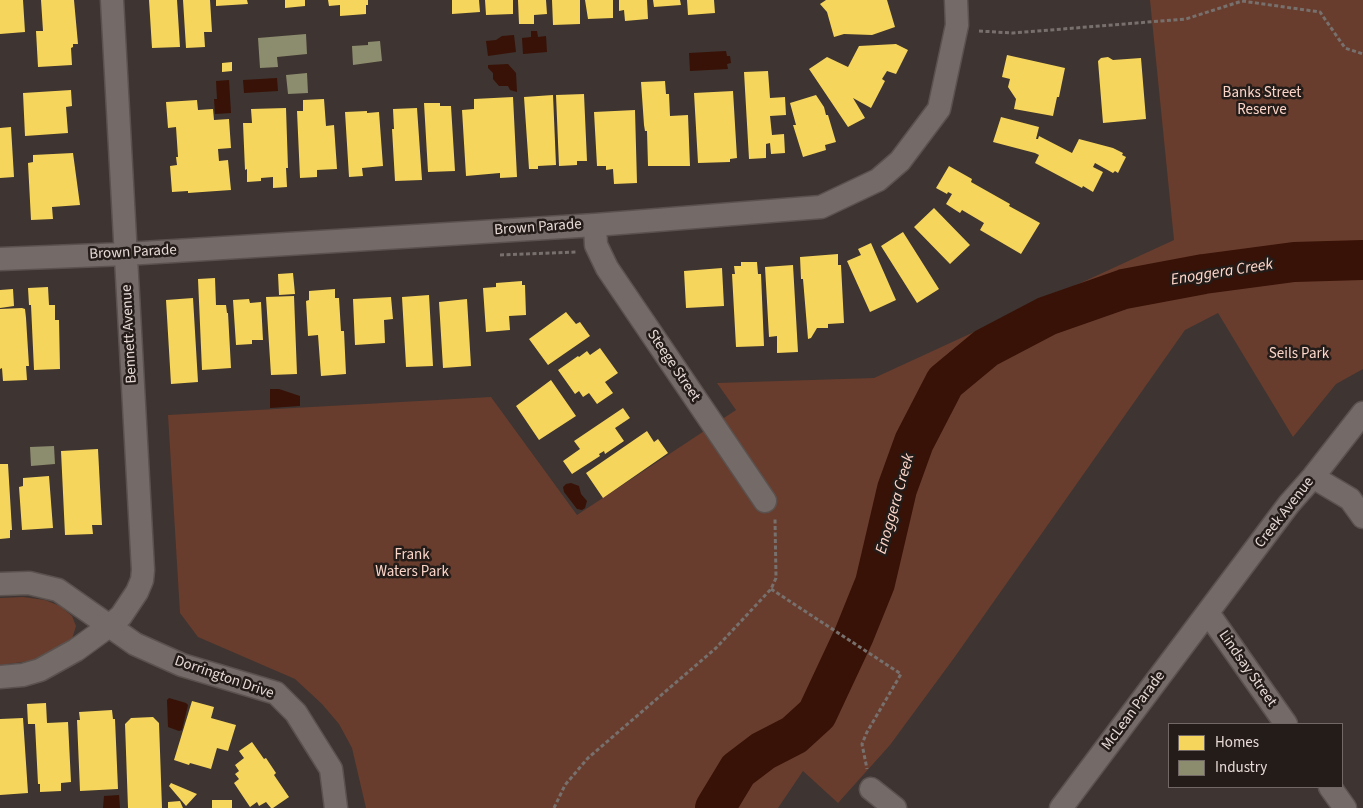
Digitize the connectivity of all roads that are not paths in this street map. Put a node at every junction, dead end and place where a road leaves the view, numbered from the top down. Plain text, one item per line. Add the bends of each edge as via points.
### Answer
1 (112, 0) edge
2 (956, 14) edge
3 (595, 225) junction
4 (126, 254) junction
5 (0, 259) edge
6 (1363, 413) edge
7 (1313, 477) junction
8 (765, 501) road end
9 (1363, 517) edge
10 (0, 584) edge
11 (1208, 613) junction
12 (110, 626) junction
13 (0, 677) edge
14 (1285, 723) edge
15 (1331, 788) edge
16 (871, 789) road end
17 (336, 808) edge
18 (895, 808) edge
19 (1061, 808) edge
20 (1345, 808) edge

1 - 4 street, Bennett Avenue
2 - 3 street, Brown Parade via 940,109 900,161 878,180 821,207
3 - 4 street, Brown Parade
3 - 8 street, Steege Street via 596,245 607,268
4 - 5 street, Brown Parade
4 - 12 street, Bennett Avenue via 143,570 137,592
6 - 7 street, Creek Avenue
7 - 9 street via 1350,499
7 - 11 street, Creek Avenue
10 - 12 street, Dorrington Drive via 29,583 58,590
11 - 14 street, Lindsay Street
11 - 19 street, McLean Parade
12 - 13 street via 53,664 31,673
12 - 17 street, Dorrington Drive via 132,643 182,665 276,693 296,713 331,769
15 - 20 street
16 - 18 street

